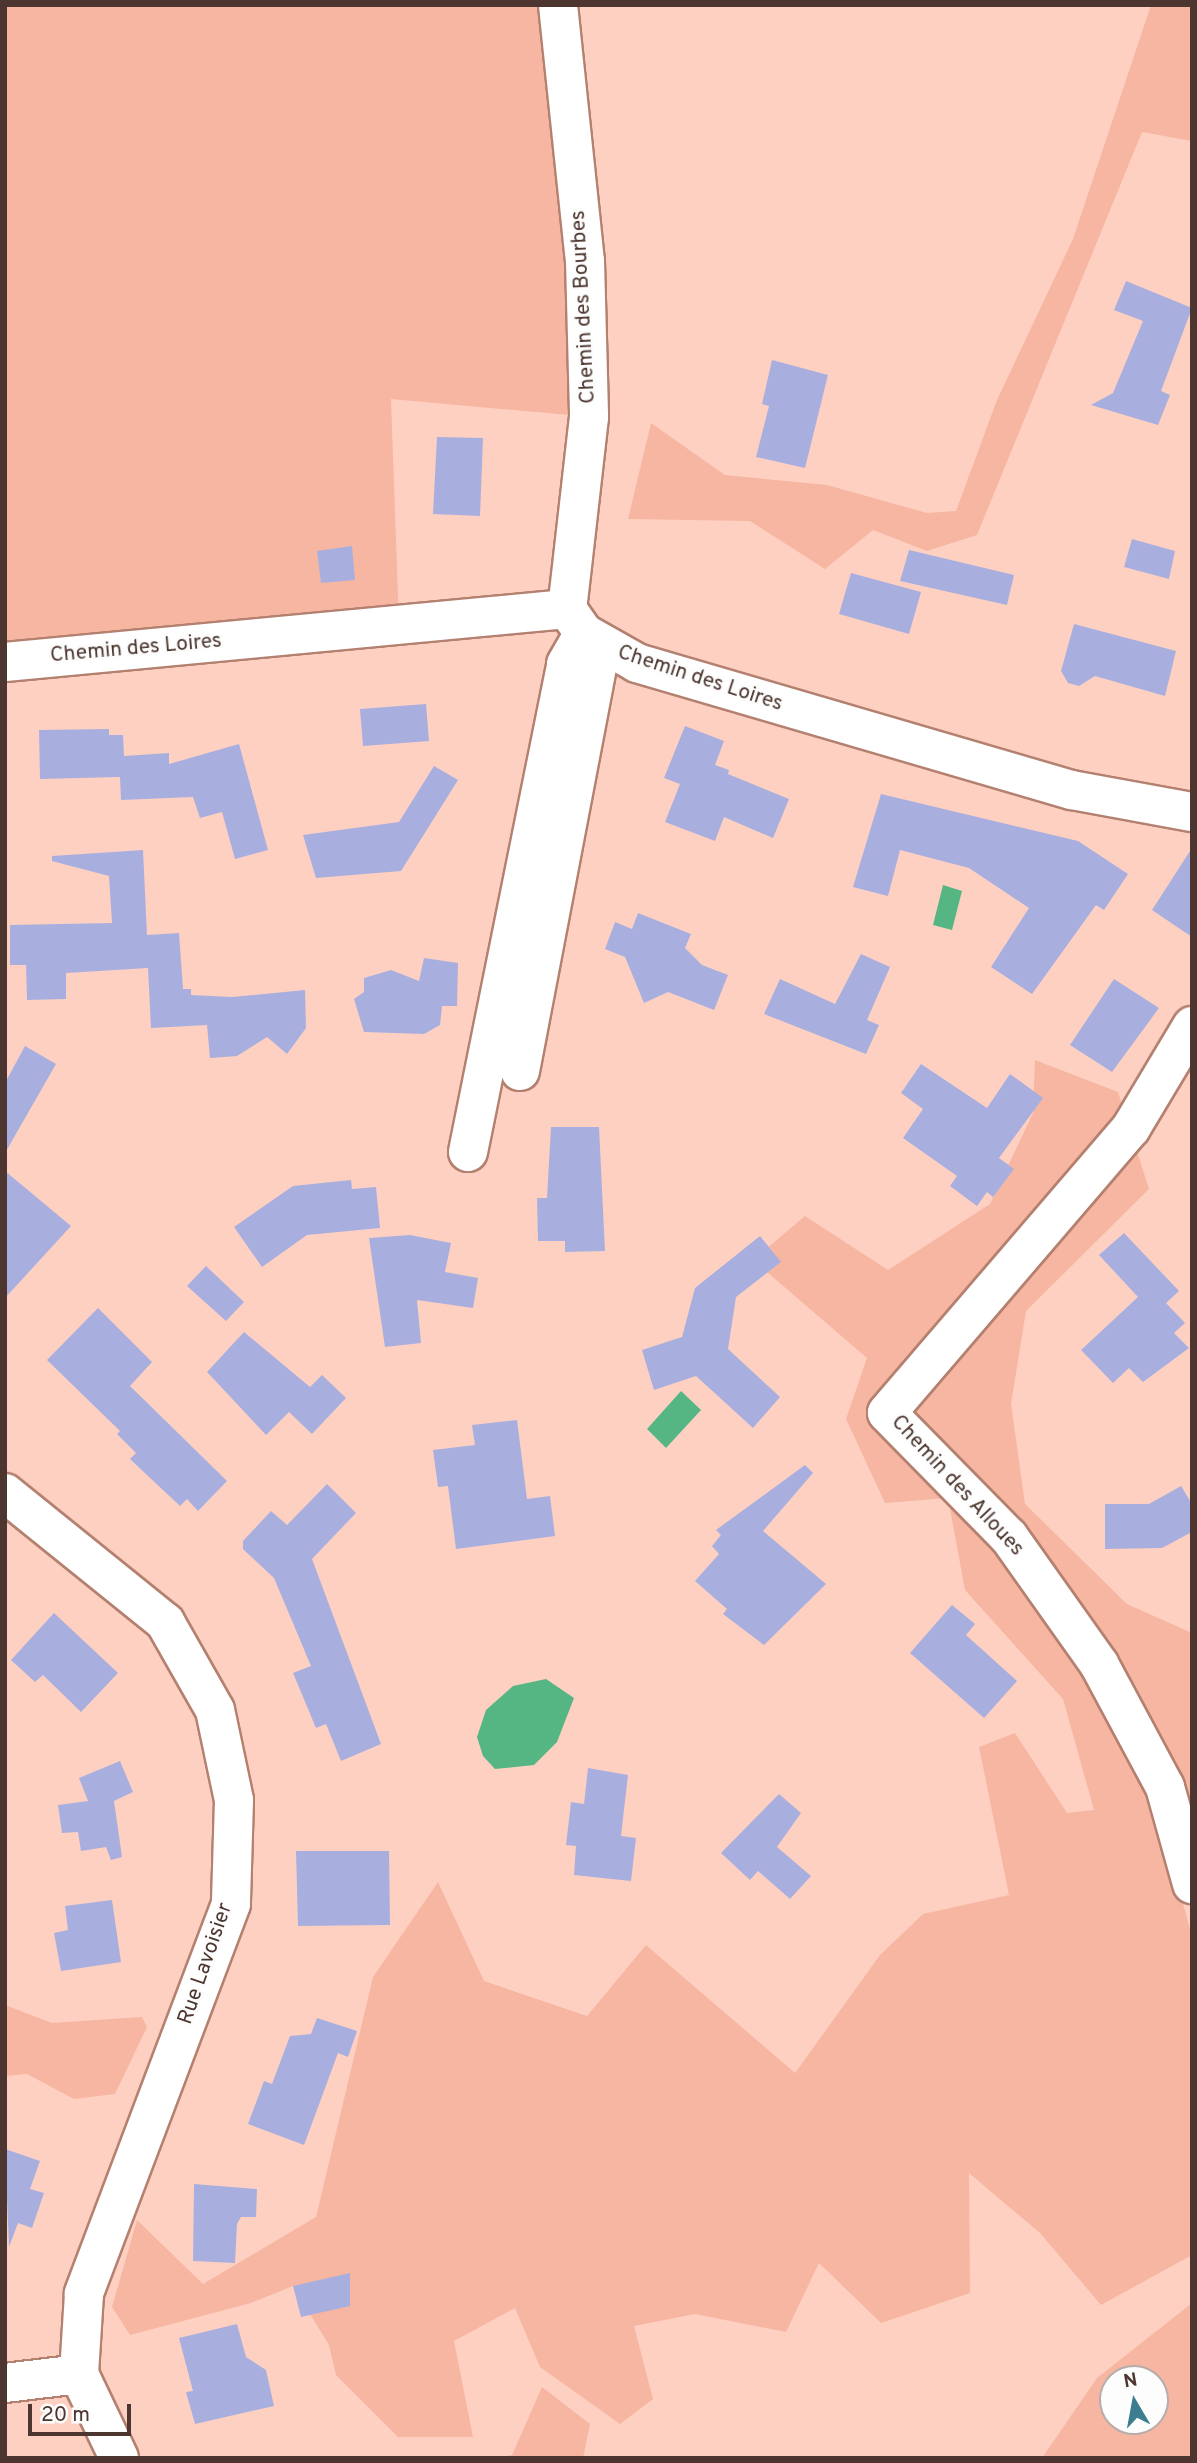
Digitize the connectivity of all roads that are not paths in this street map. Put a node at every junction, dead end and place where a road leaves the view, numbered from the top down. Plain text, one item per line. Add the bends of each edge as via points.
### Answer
1 (558, 5) edge
2 (584, 629) junction
3 (5, 662) edge
4 (1192, 812) edge
5 (1192, 1026) edge
6 (520, 1071) dead end
7 (468, 1152) dead end
8 (5, 1493) edge
9 (1192, 1884) edge
10 (79, 2374) junction
11 (5, 2384) edge
12 (119, 2458) edge

1 - 2 street, Chemin des Bourbes via 585,261 589,417
2 - 3 street, Chemin des Loires
2 - 4 street, Chemin des Loires via 637,663 1072,790
2 - 6 street, Chemin des Bourbes
2 - 7 street via 566,664
5 - 9 street, Chemin des Alloues via 1132,1128 887,1413 1009,1537 1099,1664 1164,1787
8 - 10 street, Rue Lavoisier via 165,1622 215,1710 234,1800 231,1904 84,2294
10 - 11 street
10 - 12 street, Rue Lavoisier

